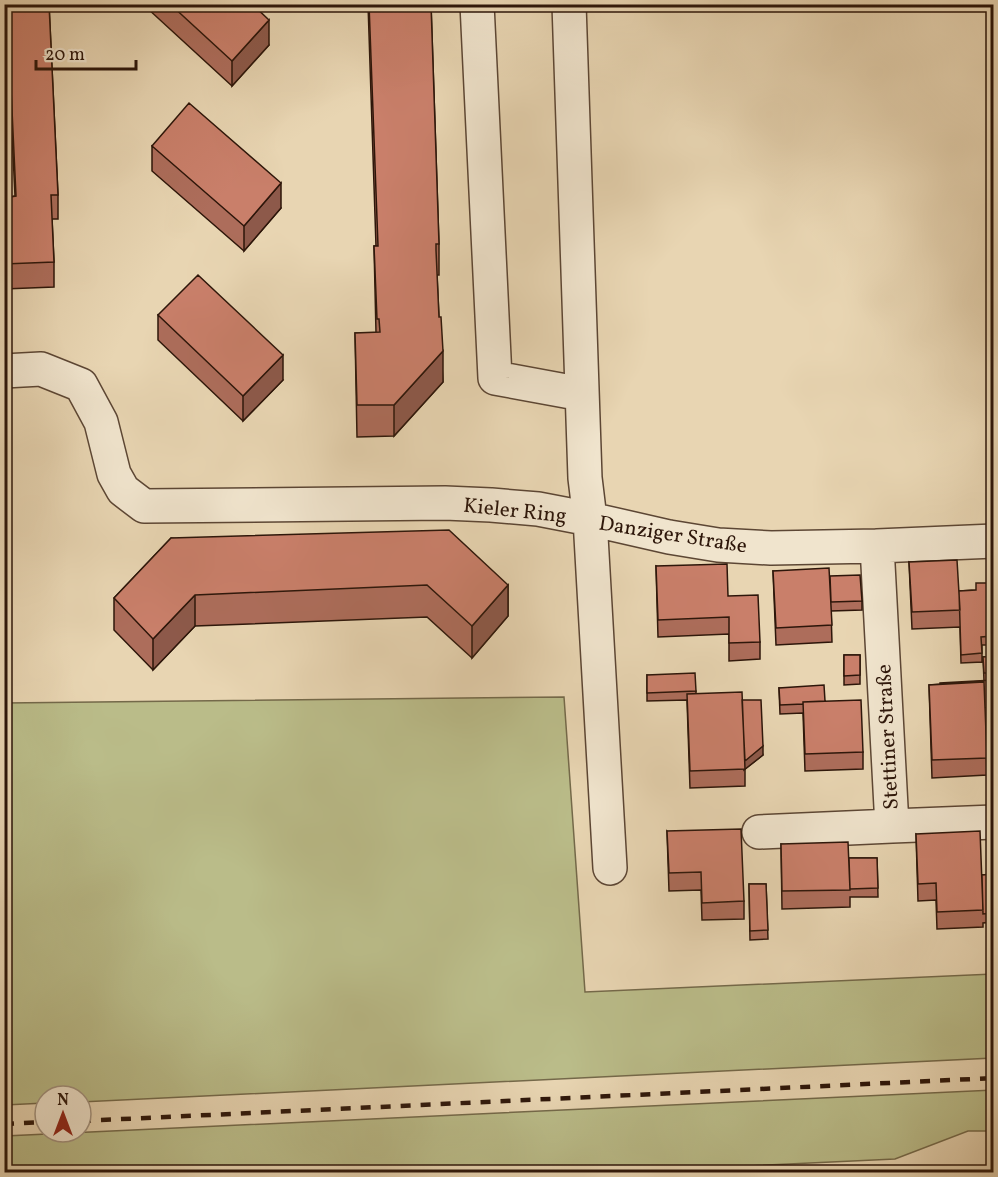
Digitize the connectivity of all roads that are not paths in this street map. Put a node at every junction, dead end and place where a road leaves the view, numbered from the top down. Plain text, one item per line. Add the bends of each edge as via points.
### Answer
1 (477, 4) edge
2 (569, 4) edge
3 (4, 371) edge
4 (582, 394) junction
5 (590, 519) junction
6 (993, 541) edge
7 (878, 546) junction
8 (993, 822) edge
9 (892, 826) junction
10 (759, 832) dead end
11 (610, 868) dead end

1 - 4 street via 495,378
2 - 4 street, Kieler Ring
3 - 5 street, Kieler Ring via 41,369 81,385 100,422 114,474 123,490 144,506 445,503 538,509
4 - 5 street, Kieler Ring
5 - 7 street, Danziger Straße via 718,545
5 - 11 street, Danziger Straße
6 - 7 street, Danziger Straße
7 - 9 street, Stettiner Straße
8 - 9 street, Stettiner Straße
9 - 10 street

